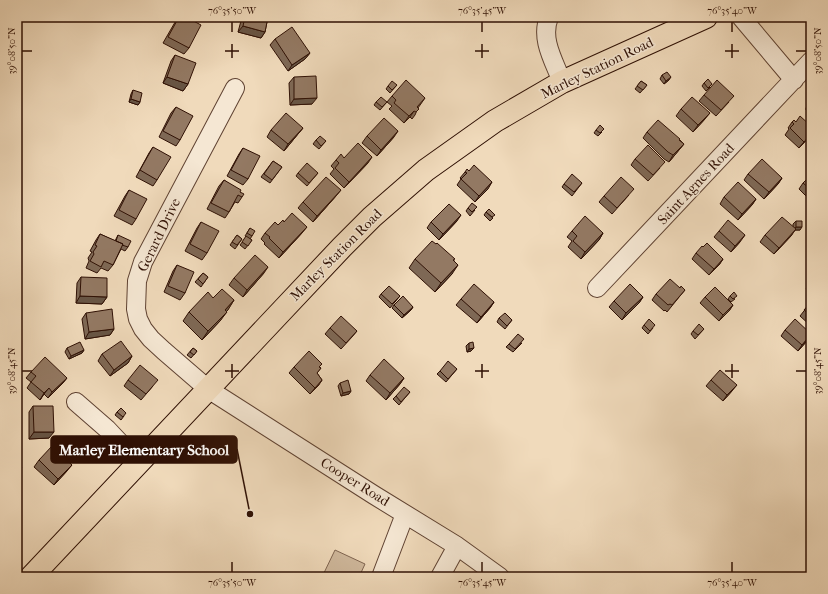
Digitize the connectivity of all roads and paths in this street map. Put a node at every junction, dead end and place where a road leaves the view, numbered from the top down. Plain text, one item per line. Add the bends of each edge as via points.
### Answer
1 (549, 17) edge
2 (706, 17) edge
3 (741, 17) edge
4 (811, 61) edge
5 (794, 80) junction
6 (562, 82) junction
7 (235, 88) dead end
8 (597, 288) dead end
9 (208, 389) junction
10 (76, 402) dead end
11 (138, 462) junction
12 (405, 514) junction
13 (456, 546) junction
14 (31, 577) edge
15 (381, 577) edge
16 (440, 577) edge
17 (500, 577) edge

1 - 6 street via 545,34
2 - 6 main road, Marley Station Road
3 - 5 street
4 - 5 street, Saint Agnes Road
5 - 8 street, Saint Agnes Road
6 - 9 main road, Marley Station Road via 495,121 414,180 342,247
7 - 9 street, Gerard Drive via 143,262 135,294 138,319 143,329
9 - 11 main road, Marley Station Road
9 - 12 street, Cooper Road
10 - 11 street via 107,429
11 - 14 main road, Marley Station Road
12 - 13 street, Cooper Road
12 - 15 street
13 - 16 street
13 - 17 street, Cooper Road

